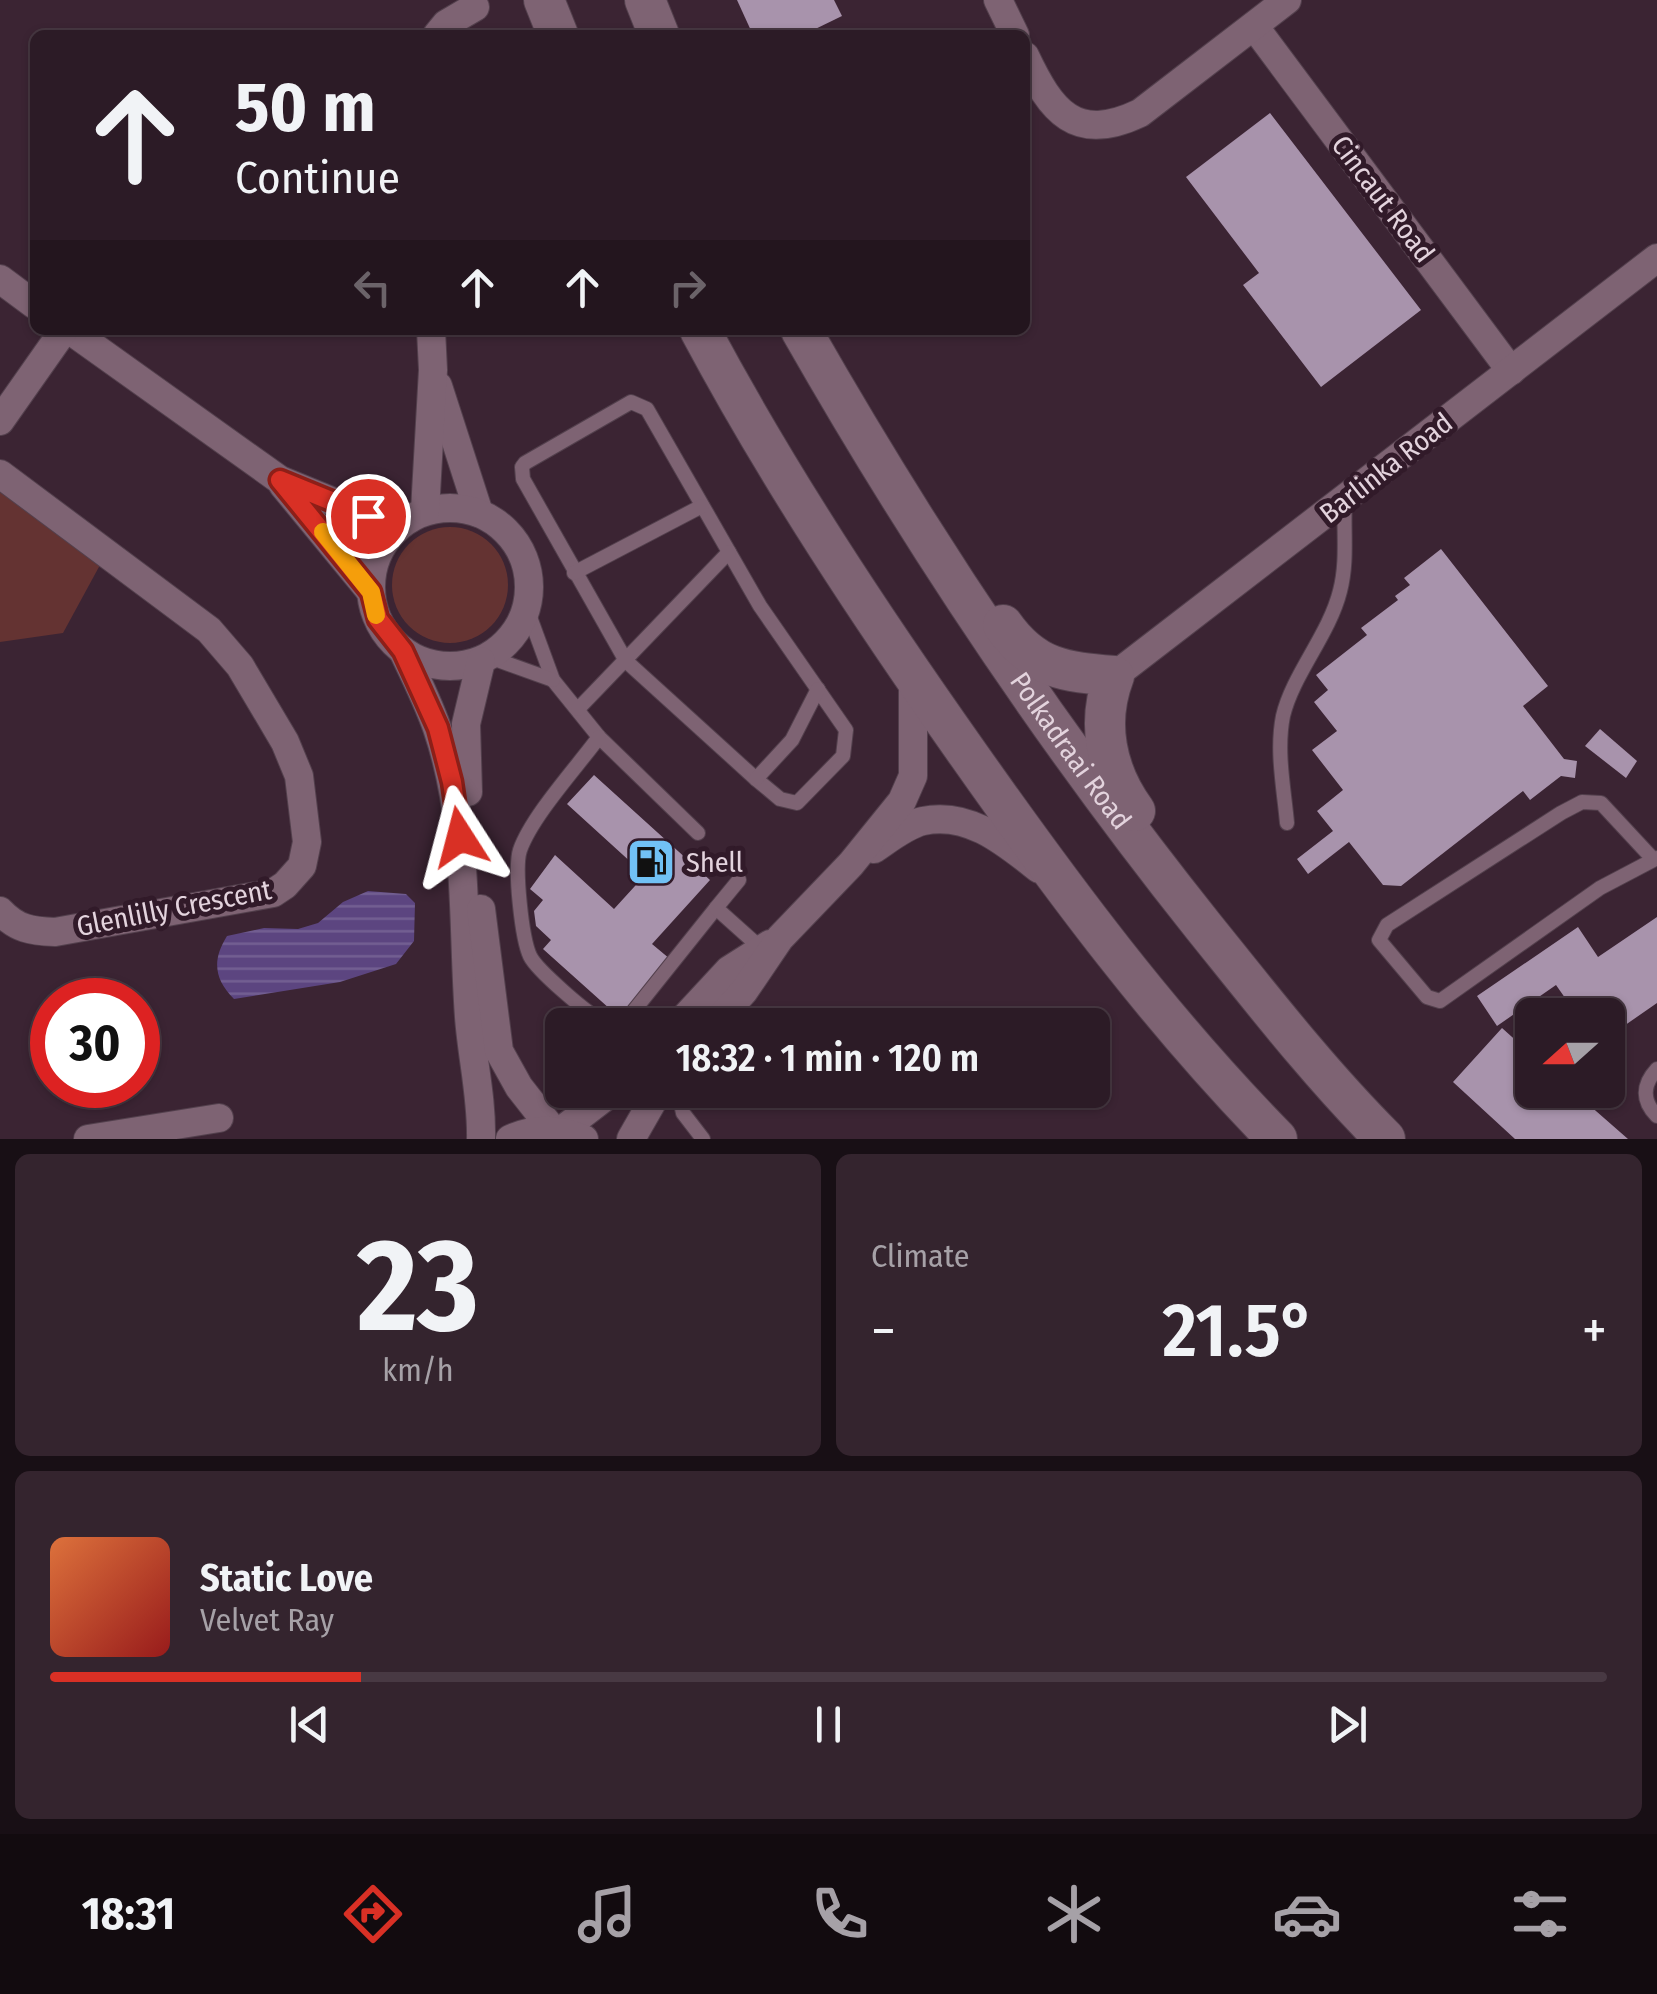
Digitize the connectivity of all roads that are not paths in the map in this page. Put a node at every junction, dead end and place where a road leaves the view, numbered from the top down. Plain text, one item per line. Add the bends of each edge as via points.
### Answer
1 (544, 0) edge
2 (645, 0) edge
3 (998, 0) edge
4 (1287, 0) edge
5 (475, 7) dead end
6 (1254, 26) junction
7 (441, 30) edge
8 (556, 30) edge
9 (657, 30) edge
10 (1013, 30) edge
11 (1030, 67) edge
12 (1657, 258) edge
13 (0, 279) edge
14 (30, 300) edge
15 (63, 335) edge
16 (74, 335) edge
17 (431, 335) edge
18 (703, 335) edge
19 (803, 335) edge
20 (433, 370) junction
21 (1512, 371) junction
22 (0, 421) edge
23 (878, 466) junction
24 (0, 474) edge
25 (280, 480) junction
26 (1345, 499) junction
27 (702, 506) junction
28 (425, 512) junction
29 (479, 513) junction
30 (397, 528) junction
31 (729, 552) junction
32 (574, 573) junction
33 (371, 592) junction
34 (527, 608) junction
35 (403, 651) junction
36 (485, 659) junction
37 (626, 661) junction
38 (913, 676) junction
39 (1114, 676) junction
40 (553, 680) junction
41 (818, 689) junction
42 (578, 709) junction
43 (599, 738) junction
44 (756, 779) junction
45 (1288, 823) dead end
46 (698, 834) dead end
47 (1655, 858) edge
48 (851, 864) junction
49 (739, 880) dead end
50 (1074, 900) junction
51 (716, 908) junction
52 (0, 911) edge
53 (770, 947) junction
54 (1260, 997) junction
55 (693, 1008) edge
56 (729, 1008) edge
57 (1657, 1069) edge
58 (594, 1108) edge
59 (649, 1108) edge
60 (682, 1108) edge
61 (1657, 1116) edge
62 (219, 1118) dead end
63 (175, 1133) edge
64 (566, 1133) edge
65 (88, 1139) edge
66 (482, 1139) edge
67 (510, 1139) edge
68 (631, 1139) edge
69 (703, 1139) edge
70 (1277, 1139) edge
71 (1385, 1139) edge

1 - 8 main road
2 - 9 main road
3 - 10 street
4 - 6 street
5 - 7 street
6 - 11 street via 1140,113 1106,125 1059,114
6 - 21 street, Cincaut Road
12 - 21 street, Barlinka Road
13 - 14 street
15 - 22 street
16 - 25 street
17 - 20 street
18 - 38 main road via 774,460
19 - 23 main road, Polkadraai Road
20 - 28 street
20 - 29 street
21 - 26 street, Barlinka Road
23 - 39 main road via 936,527 1026,651 1054,669
23 - 54 main road, Polkadraai Road via 1087,777
24 - 52 street, Glenlilly Crescent via 220,642 285,742 299,776 307,842 302,866 273,893 56,932 16,926
25 - 30 street
25 - 33 street
26 - 39 street, Barlinka Road
26 - 45 lane via 1340,594 1284,714 1280,756
27 - 31 lane
27 - 32 lane
27 - 32 lane via 647,409 631,402 522,468
28 - 29 street
28 - 30 street
29 - 34 street via 504,528 522,552 530,580
30 - 33 street via 380,550
31 - 37 lane
31 - 41 lane
32 - 37 lane
33 - 35 street via 378,619
34 - 36 street via 514,635
34 - 40 lane
35 - 36 street via 441,666
35 - 66 street via 438,728 452,782
36 - 40 lane
36 - 64 street via 466,716 465,749 495,1034 509,1071
37 - 42 lane
37 - 44 lane
38 - 48 street via 912,776 902,801
38 - 50 main road
39 - 54 main road via 1103,721 1125,796
40 - 42 lane
41 - 44 lane via 792,740
41 - 44 lane via 846,730 843,756 797,803 780,799
42 - 43 lane
43 - 46 lane
43 - 51 lane via 519,852 532,961 592,1014 616,1022 632,1013
47 - 47 lane via 1601,803 1582,802 1387,925 1380,940 1427,997 1440,1001 1600,888
48 - 50 street via 910,826 946,820 992,833
48 - 53 street
49 - 51 lane
50 - 70 main road via 1214,1074
51 - 53 lane
53 - 55 street via 728,970
53 - 56 street
54 - 71 main road, Polkadraai Road
57 - 61 lane via 1645,1091
58 - 64 street
59 - 68 street
60 - 69 lane
62 - 63 street
63 - 65 street
64 - 67 street via 525,1132

